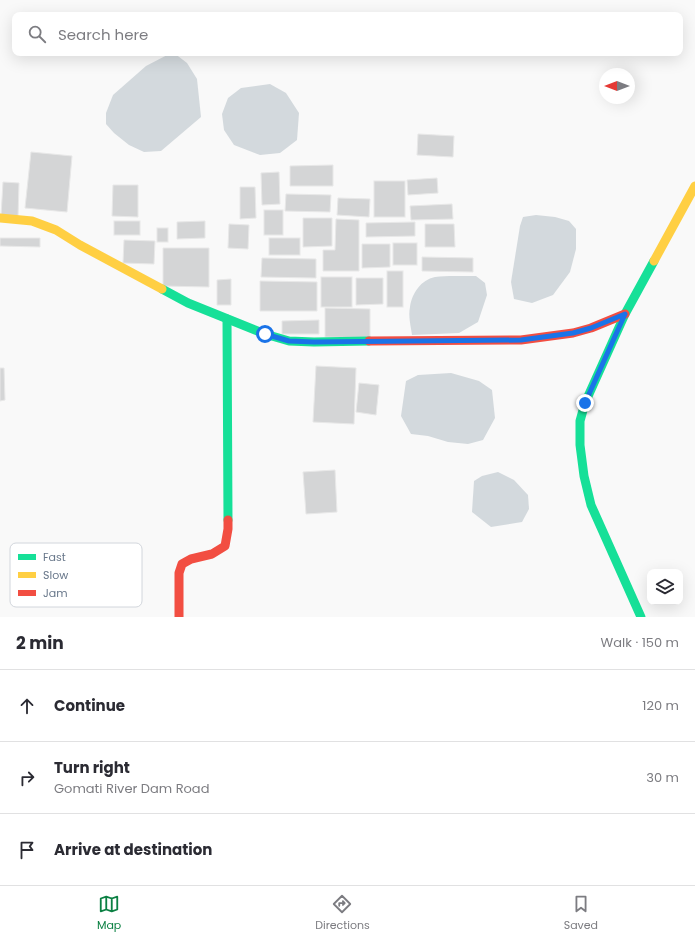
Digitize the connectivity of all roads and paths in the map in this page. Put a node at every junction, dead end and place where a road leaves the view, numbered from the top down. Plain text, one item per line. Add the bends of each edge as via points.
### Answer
1 (695, 186) edge
2 (0, 218) edge
3 (625, 314) junction
4 (227, 319) junction
5 (179, 617) edge
6 (641, 617) edge

1 - 3 street
2 - 4 street via 32,221 56,230 188,303
3 - 4 street via 573,333 521,340 289,341
3 - 6 street via 585,403 580,421 580,445 591,505
4 - 5 street via 228,529 225,546 212,554 190,559 182,564 179,573

